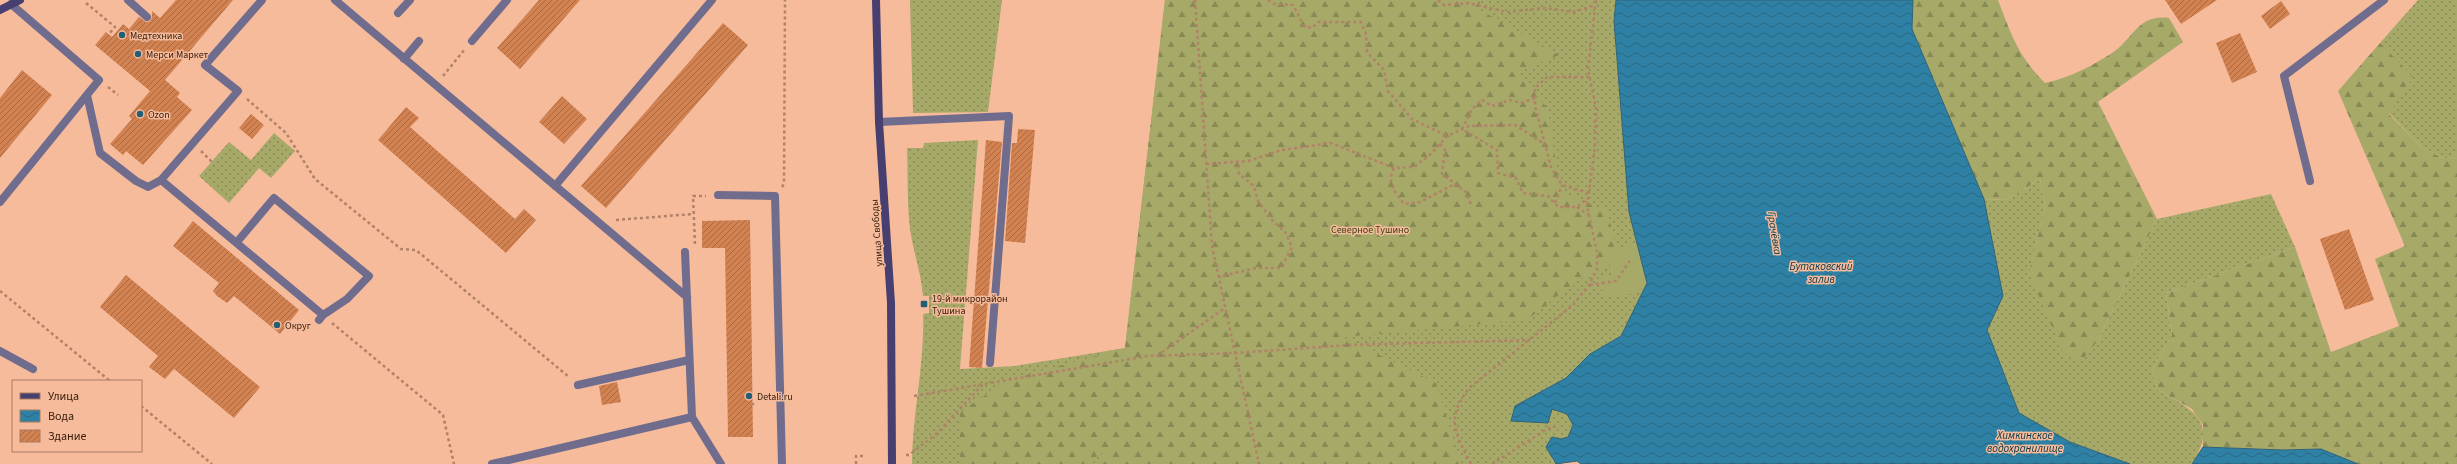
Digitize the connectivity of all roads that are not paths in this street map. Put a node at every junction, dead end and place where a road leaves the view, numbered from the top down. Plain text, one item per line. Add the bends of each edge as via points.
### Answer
1 (20, 0) edge
2 (128, 0) edge
3 (262, 0) edge
4 (335, 0) edge
5 (410, 0) edge
6 (507, 0) edge
7 (712, 0) edge
8 (876, 0) edge
9 (2384, 0) edge
10 (11, 4) junction
11 (0, 10) edge
12 (398, 13) dead end
13 (147, 17) dead end
14 (419, 41) dead end
15 (472, 41) road end
16 (404, 59) junction
17 (87, 95) junction
18 (879, 122) junction
19 (160, 180) junction
20 (2310, 181) dead end
21 (555, 186) junction
22 (718, 195) road end
23 (0, 202) edge
24 (236, 242) junction
25 (685, 252) road end
26 (687, 297) junction
27 (0, 351) edge
28 (689, 360) junction
29 (990, 363) dead end
30 (33, 369) dead end
31 (578, 385) road end
32 (692, 417) junction
33 (492, 464) edge
34 (721, 464) edge
35 (782, 464) edge
36 (892, 464) edge

1 - 10 main road
2 - 13 lane
3 - 19 lane via 205,65 238,91
4 - 16 lane
5 - 12 lane
6 - 15 lane
7 - 21 lane
8 - 18 main road, улица Свободы
9 - 20 lane via 2284,76
10 - 11 main road
10 - 17 lane via 99,80
14 - 16 lane
16 - 21 lane
17 - 19 lane via 100,153 136,182 148,187
17 - 23 lane
18 - 29 lane via 1009,116
18 - 36 main road, улица Свободы via 891,303
19 - 24 lane
21 - 26 lane
22 - 35 lane via 775,196
24 - 24 lane via 321,317 347,299 369,276 274,198
25 - 26 lane
26 - 28 lane
27 - 30 lane
28 - 31 lane
28 - 32 lane
32 - 33 lane
32 - 34 lane

